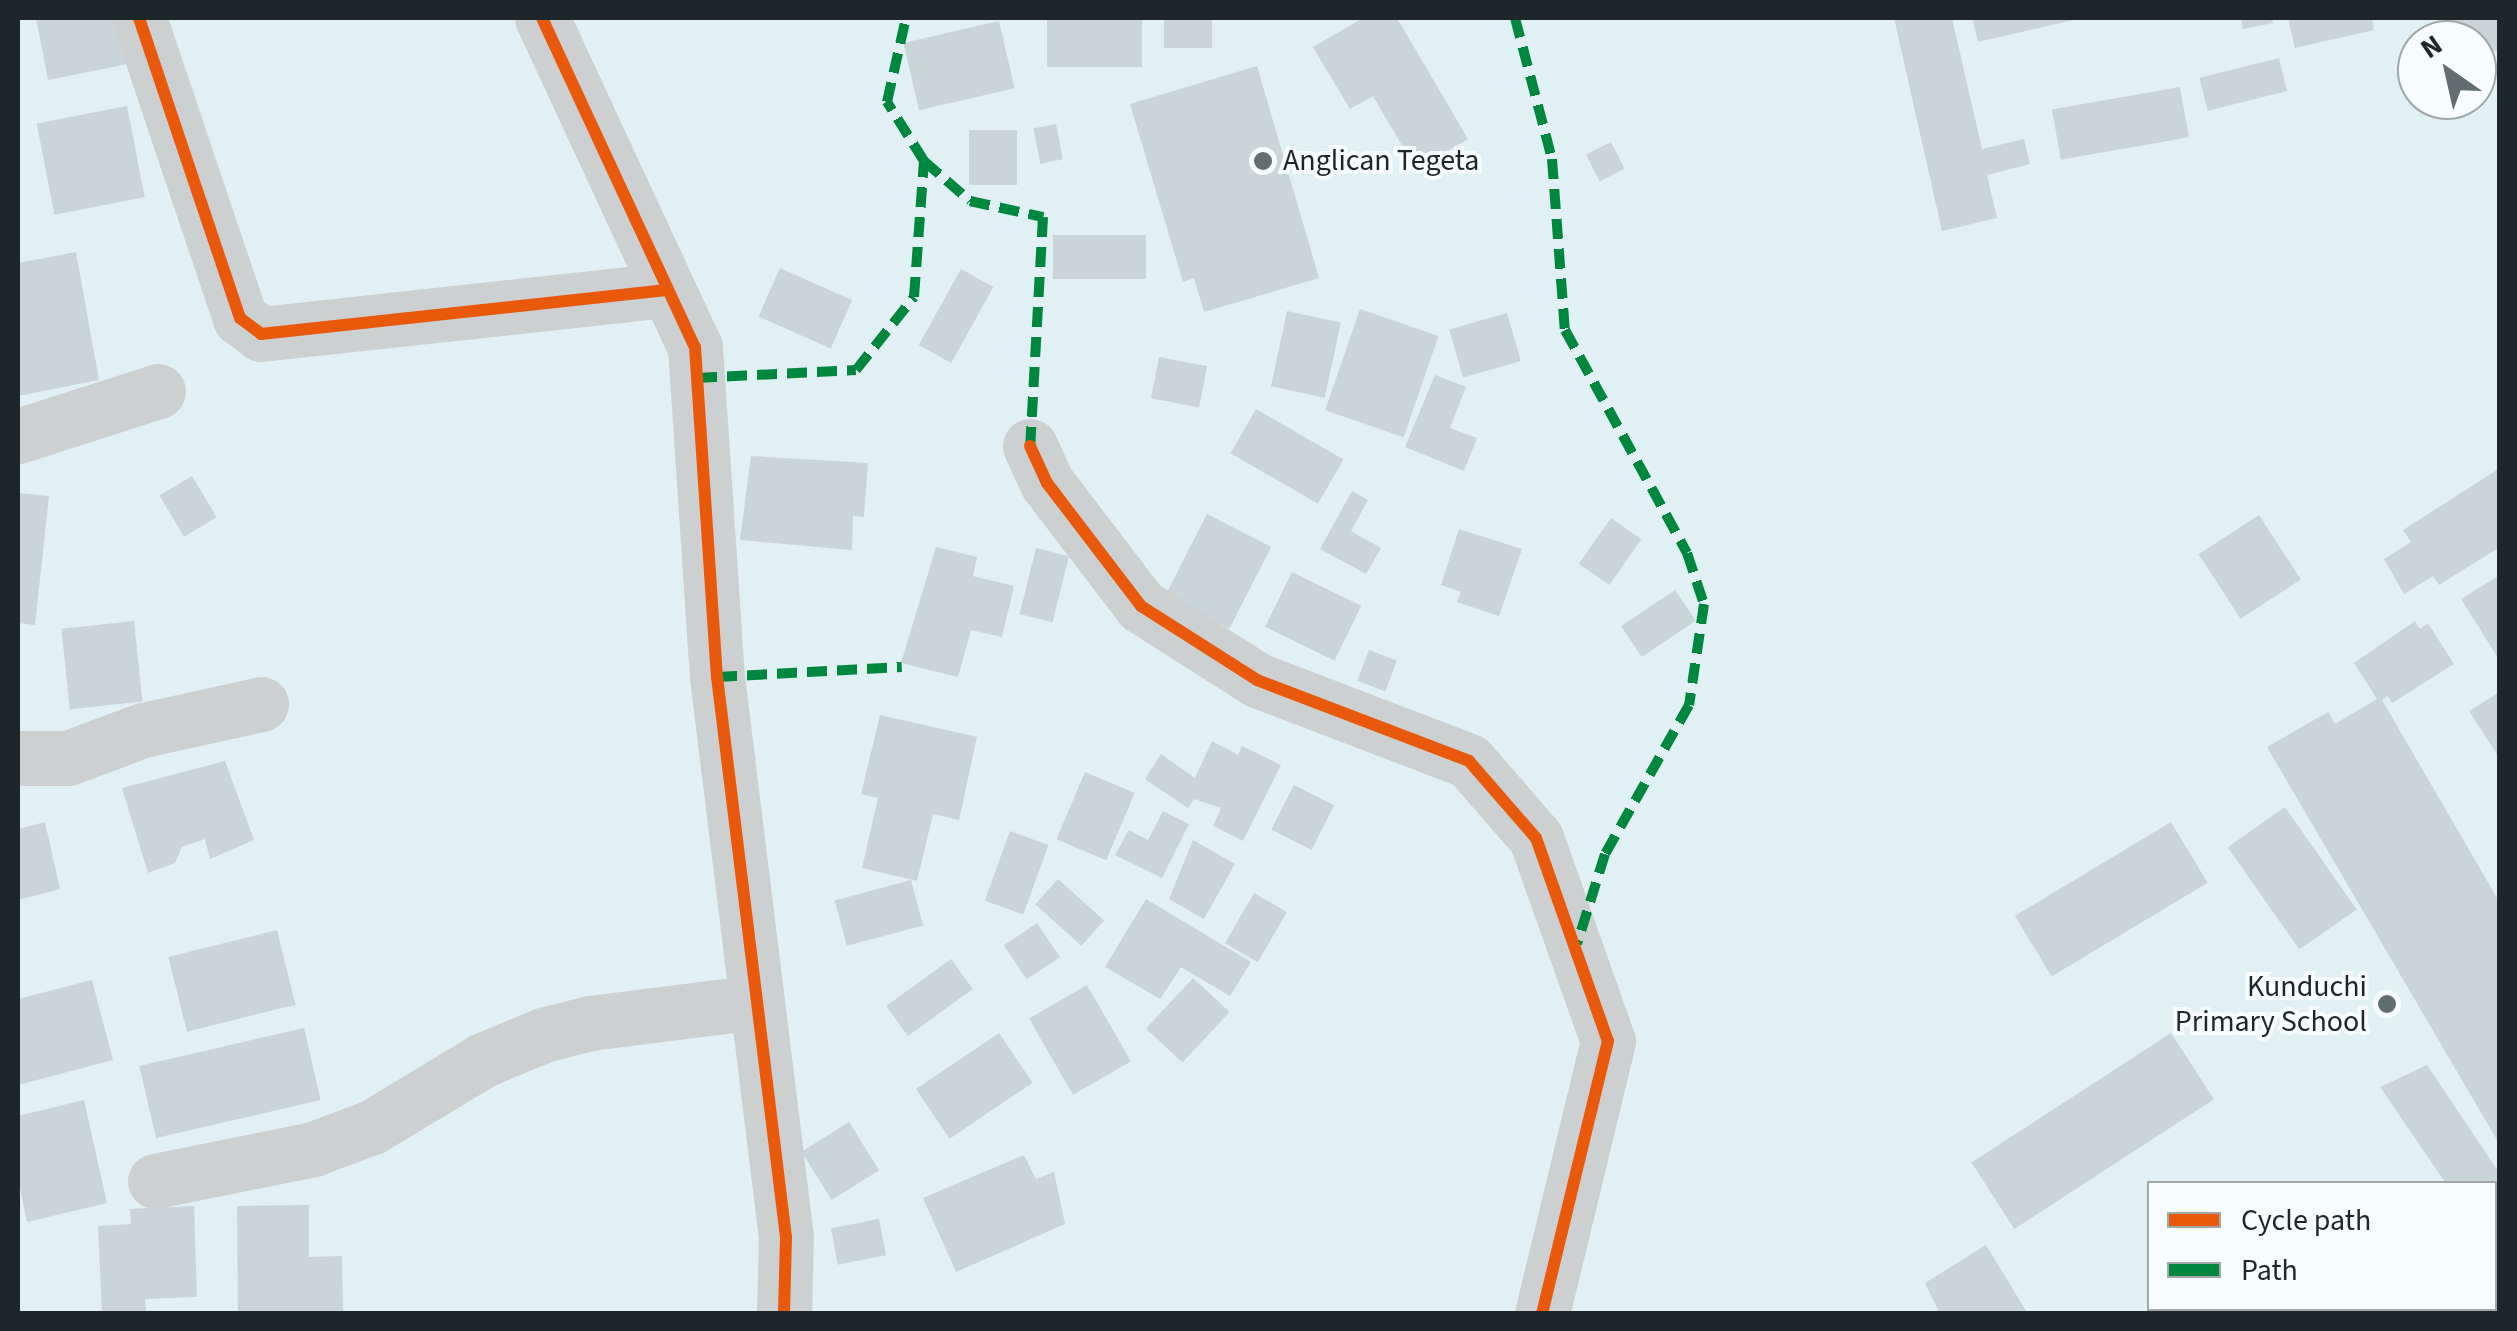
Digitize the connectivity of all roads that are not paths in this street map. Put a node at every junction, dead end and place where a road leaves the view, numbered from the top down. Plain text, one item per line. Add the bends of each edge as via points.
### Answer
1 (139, 18) edge
2 (542, 18) edge
3 (667, 290) junction
4 (158, 391) dead end
5 (18, 436) edge
6 (1030, 446) dead end
7 (260, 704) dead end
8 (18, 758) edge
9 (757, 1002) junction
10 (156, 1180) dead end
11 (784, 1314) edge
12 (1542, 1314) edge

1 - 3 street via 240,318 261,334
2 - 3 street
3 - 9 street via 694,347 717,677
4 - 5 street
6 - 12 street via 1046,483 1141,606 1257,680 1469,761 1536,838 1608,1041
7 - 8 street via 143,730 68,758
9 - 10 street via 544,1035 483,1060 372,1127 313,1150
9 - 11 street via 786,1237

